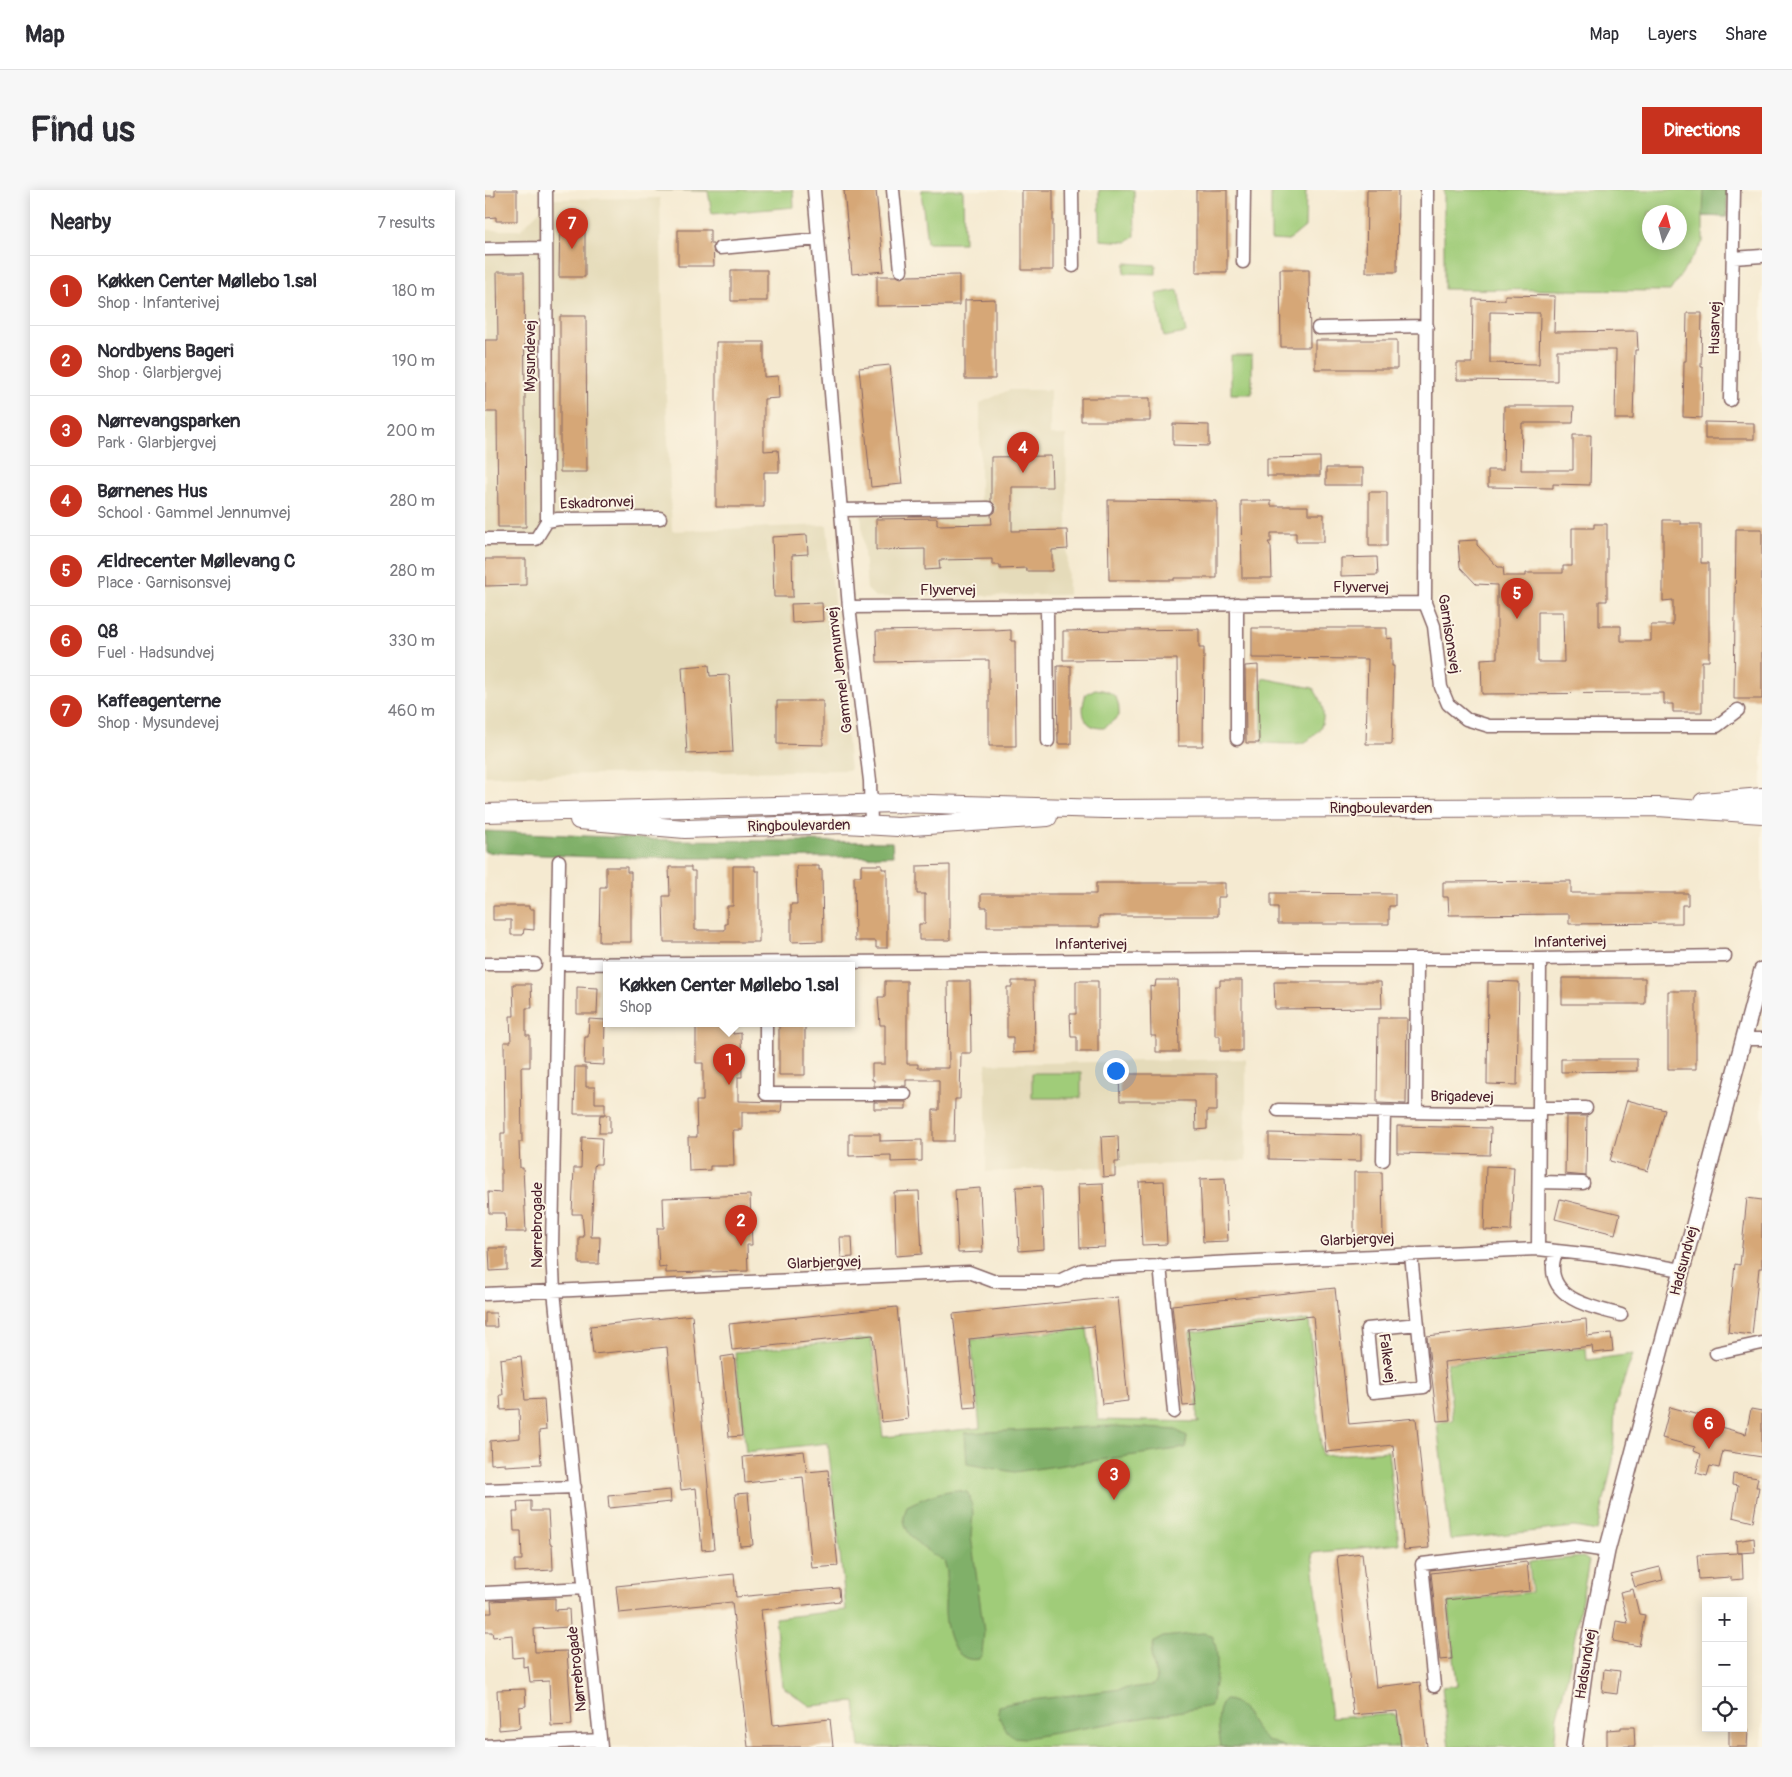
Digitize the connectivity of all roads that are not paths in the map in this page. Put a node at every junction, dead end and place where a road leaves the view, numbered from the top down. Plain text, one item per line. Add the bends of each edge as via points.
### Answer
1 (546, 190) edge
2 (814, 190) edge
3 (893, 190) edge
4 (1072, 190) edge
5 (1244, 190) edge
6 (1427, 190) edge
7 (1734, 190) edge
8 (818, 239) junction
9 (546, 248) junction
10 (720, 248) dead end
11 (485, 249) edge
12 (1762, 256) edge
13 (1733, 258) junction
14 (1243, 262) dead end
15 (1073, 266) dead end
16 (901, 270) dead end
17 (1427, 326) junction
18 (1317, 328) dead end
19 (1730, 400) dead end
20 (988, 508) dead end
21 (841, 510) junction
22 (660, 518) dead end
23 (547, 521) junction
24 (485, 539) edge
25 (1425, 603) junction
26 (1237, 604) junction
27 (1047, 606) junction
28 (849, 607) junction
29 (1738, 710) dead end
30 (1237, 739) dead end
31 (1048, 741) dead end
32 (1762, 797) edge
33 (872, 804) junction
34 (1658, 807) junction
35 (1105, 809) junction
36 (488, 813) edge
37 (1762, 814) edge
38 (871, 826) junction
39 (559, 861) dead end
40 (1725, 956) dead end
41 (1417, 959) junction
42 (1540, 959) junction
43 (855, 963) edge
44 (485, 964) edge
45 (535, 964) dead end
46 (558, 964) junction
47 (603, 964) edge
48 (1762, 970) edge
49 (766, 1027) edge
50 (1744, 1039) junction
51 (1762, 1039) edge
52 (905, 1094) dead end
53 (1586, 1108) dead end
54 (1278, 1110) dead end
55 (1539, 1111) junction
56 (1384, 1112) junction
57 (1417, 1112) junction
58 (1383, 1160) dead end
59 (1539, 1182) junction
60 (1583, 1183) dead end
61 (1538, 1249) junction
62 (1556, 1251) junction
63 (1411, 1254) junction
64 (1160, 1265) junction
65 (1682, 1270) junction
66 (554, 1291) junction
67 (485, 1294) edge
68 (1621, 1315) dead end
69 (1418, 1324) junction
70 (1762, 1344) edge
71 (1716, 1353) dead end
72 (1175, 1412) dead end
73 (575, 1487) junction
74 (485, 1490) edge
75 (1607, 1551) junction
76 (585, 1588) junction
77 (485, 1593) edge
78 (1434, 1686) dead end
79 (601, 1743) edge
80 (485, 1746) edge
81 (1574, 1747) edge

1 - 9 street, Mysundevej
2 - 8 street, Gammel Jennumvej
3 - 16 street
4 - 15 street
5 - 14 street
6 - 17 street, Garnisonsvej
7 - 13 street, Husarvej
8 - 10 street
8 - 21 street, Gammel Jennumvej
9 - 11 street
9 - 23 street, Mysundevej
12 - 13 street
13 - 19 street, Husarvej
17 - 18 street
17 - 25 street, Garnisonsvej
20 - 21 street
21 - 28 street, Gammel Jennumvej
22 - 23 street, Eskadronvej
23 - 24 street, Eskadronvej via 536,539
25 - 26 street, Flyvervej
25 - 29 street, Garnisonsvej via 1434,626 1441,686 1448,704 1474,721 1489,726 1717,726
26 - 27 street, Flyvervej
26 - 30 street
27 - 28 street, Flyvervej
27 - 31 street
28 - 33 street, Gammel Jennumvej
32 - 34 main road, Ringboulevarden
33 - 35 main road, Ringboulevarden
33 - 36 main road, Ringboulevarden
33 - 38 street, Gammel Jennumvej
34 - 35 main road, Ringboulevarden
34 - 37 main road, Ringboulevarden
35 - 38 main road, Ringboulevarden via 1061,816
36 - 38 main road, Ringboulevarden via 685,829
39 - 46 street, Nørrebrogade
40 - 42 street, Infanterivej
41 - 42 street, Infanterivej
41 - 43 street, Infanterivej
41 - 57 street
42 - 55 street
44 - 45 street
46 - 47 street, Infanterivej
46 - 66 street, Nørrebrogade via 552,1249
48 - 50 street, Hadsundvej
49 - 52 street via 767,1094
50 - 51 street
50 - 65 street, Hadsundvej
53 - 55 street, Brigadevej
54 - 56 street, Brigadevej
55 - 57 street, Brigadevej
55 - 59 street
56 - 57 street, Brigadevej
56 - 58 street
59 - 60 street
59 - 61 street
61 - 62 street, Glarbjergvej
61 - 63 street, Glarbjergvej
62 - 65 street, Glarbjergvej
62 - 68 street via 1555,1280 1564,1292 1575,1301
63 - 64 street, Glarbjergvej
63 - 69 street, Falkevej
64 - 66 street, Glarbjergvej via 1082,1270 1059,1281 993,1281 969,1272
64 - 72 street
65 - 75 street, Hadsundvej
66 - 67 street, Glarbjergvej
66 - 73 street, Nørrebrogade
69 - 69 street, Falkevej via 1367,1329 1373,1392 1424,1387
70 - 71 street
73 - 74 street
73 - 76 street, Nørrebrogade
75 - 78 street via 1573,1546 1422,1564
75 - 81 street, Hadsundvej via 1587,1652
76 - 77 street
76 - 79 street, Nørrebrogade
79 - 80 street

